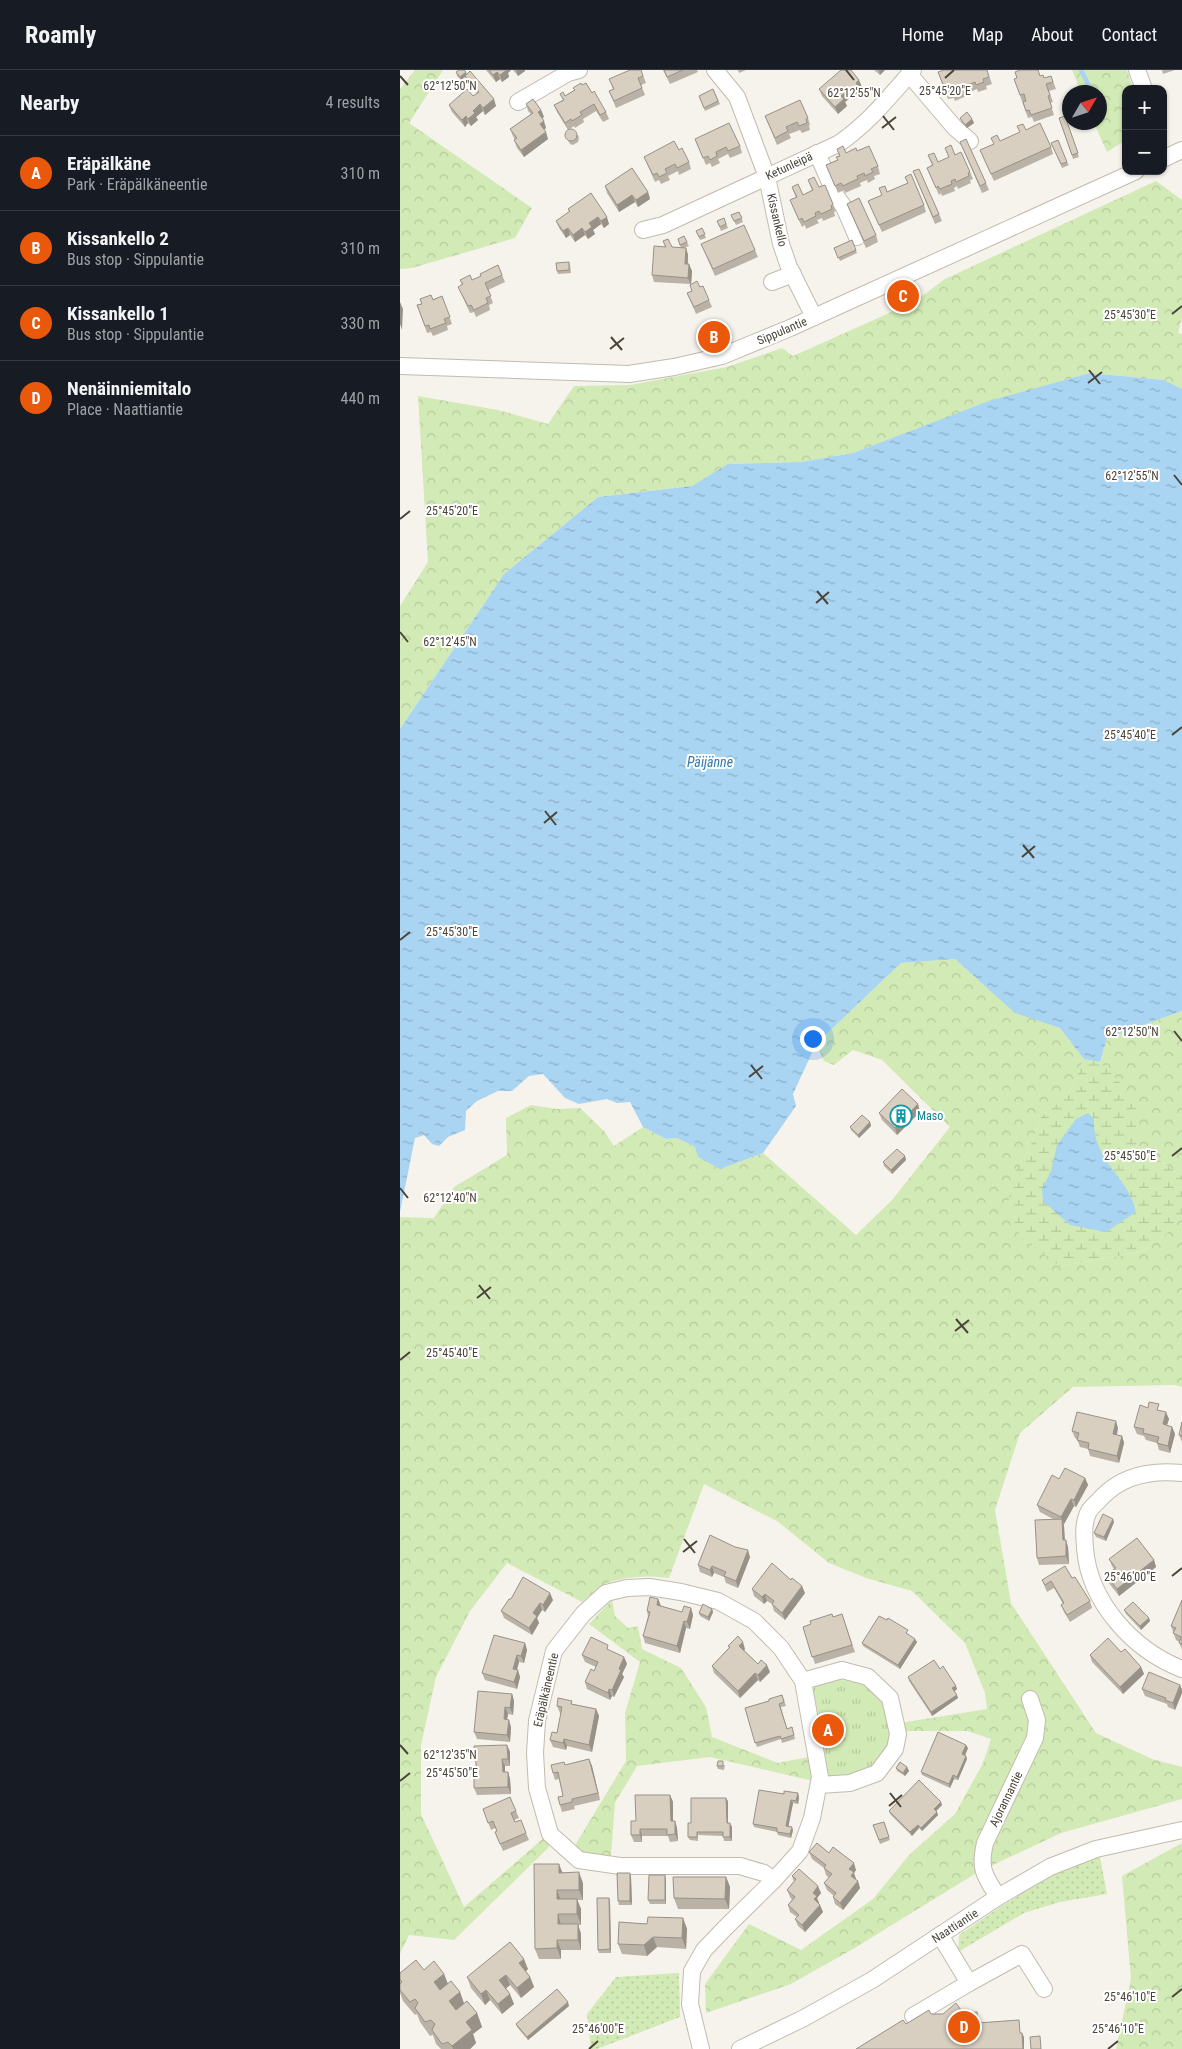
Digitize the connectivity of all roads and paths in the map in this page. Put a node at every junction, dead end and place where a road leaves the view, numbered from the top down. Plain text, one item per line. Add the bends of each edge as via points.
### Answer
1 (579, 70) edge
2 (715, 70) edge
3 (1137, 70) edge
4 (911, 72) edge
5 (1143, 85) edge
6 (518, 102) dead end
7 (970, 141) dead end
8 (817, 154) junction
9 (1127, 175) edge
10 (767, 177) junction
11 (643, 230) dead end
12 (856, 238) dead end
13 (792, 274) junction
14 (772, 282) dead end
15 (814, 317) junction
16 (400, 366) edge
17 (1182, 1473) edge
18 (1182, 1670) edge
19 (803, 1681) junction
20 (1030, 1699) dead end
21 (819, 1785) junction
22 (1182, 1830) edge
23 (774, 1880) junction
24 (998, 1897) junction
25 (940, 1935) junction
26 (969, 1983) junction
27 (1044, 1989) dead end
28 (913, 2016) dead end
29 (701, 2049) edge
30 (740, 2049) edge

1 - 6 street
2 - 10 street, Kissankello via 737,97
3 - 5 street
4 - 7 street via 955,128
4 - 8 street, Ketunleipä via 859,130
8 - 10 street, Ketunleipä
8 - 12 street
9 - 15 street, Sippulantie
10 - 11 street, Ketunleipä via 663,225
10 - 13 street, Kissankello via 781,244
13 - 14 street
13 - 15 street, Kissankello
15 - 16 street, Sippulantie via 722,356 674,368 629,374
17 - 18 street via 1163,1471 1129,1478 1110,1488 1089,1511 1083,1531 1086,1566 1101,1599 1118,1625 1143,1648
19 - 21 street, Eräpälkäneentie
19 - 21 street via 842,1670 868,1677 890,1698 898,1734 895,1749 877,1772 850,1783
19 - 23 street, Eräpälkäneentie via 781,1648 754,1621 718,1601 649,1587 606,1593 583,1614 554,1650 537,1721 537,1788 550,1834 579,1860 620,1866 740,1866 764,1873
20 - 24 street, Ajorannantie via 1037,1720 1035,1738 985,1843 981,1861 986,1878
21 - 23 street, Eräpälkäneentie via 800,1851
22 - 24 street, Naattiantie via 1096,1849 1050,1867
23 - 29 street, Eräpälkäneentie via 709,1944 692,1971 690,2004
24 - 25 street, Naattiantie
25 - 26 street
25 - 30 street, Naattiantie via 872,1980
26 - 27 street via 1022,1954
26 - 28 street

